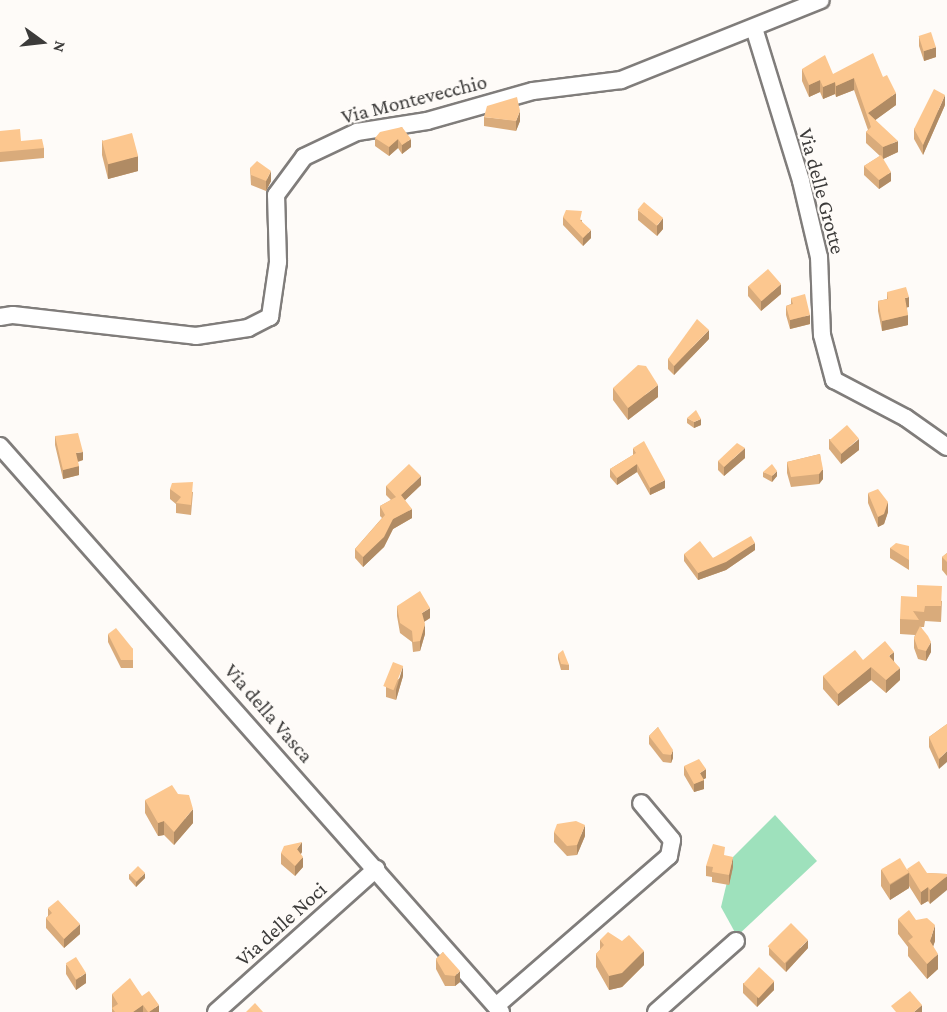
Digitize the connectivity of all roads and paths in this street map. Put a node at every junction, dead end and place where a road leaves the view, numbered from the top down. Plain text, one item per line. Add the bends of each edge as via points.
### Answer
1 (821, 0) edge
2 (754, 28) junction
3 (0, 318) edge
4 (0, 446) edge
5 (947, 447) edge
6 (641, 803) dead end
7 (376, 869) junction
8 (736, 941) dead end
9 (499, 1009) edge
10 (216, 1012) edge
11 (656, 1012) edge

1 - 2 street, Via Montevecchio
2 - 3 street, Via Montevecchio via 621,80 533,91 427,121 357,132 304,157 276,195 278,262 270,316 248,328 196,336 13,315
2 - 5 street, Via delle Grotte via 801,181 819,257 822,335 834,380 906,418
4 - 7 street, Via della Vasca
6 - 9 street via 672,840 669,855
7 - 9 street, Via della Vasca
7 - 10 street, Via delle Noci
8 - 11 street

